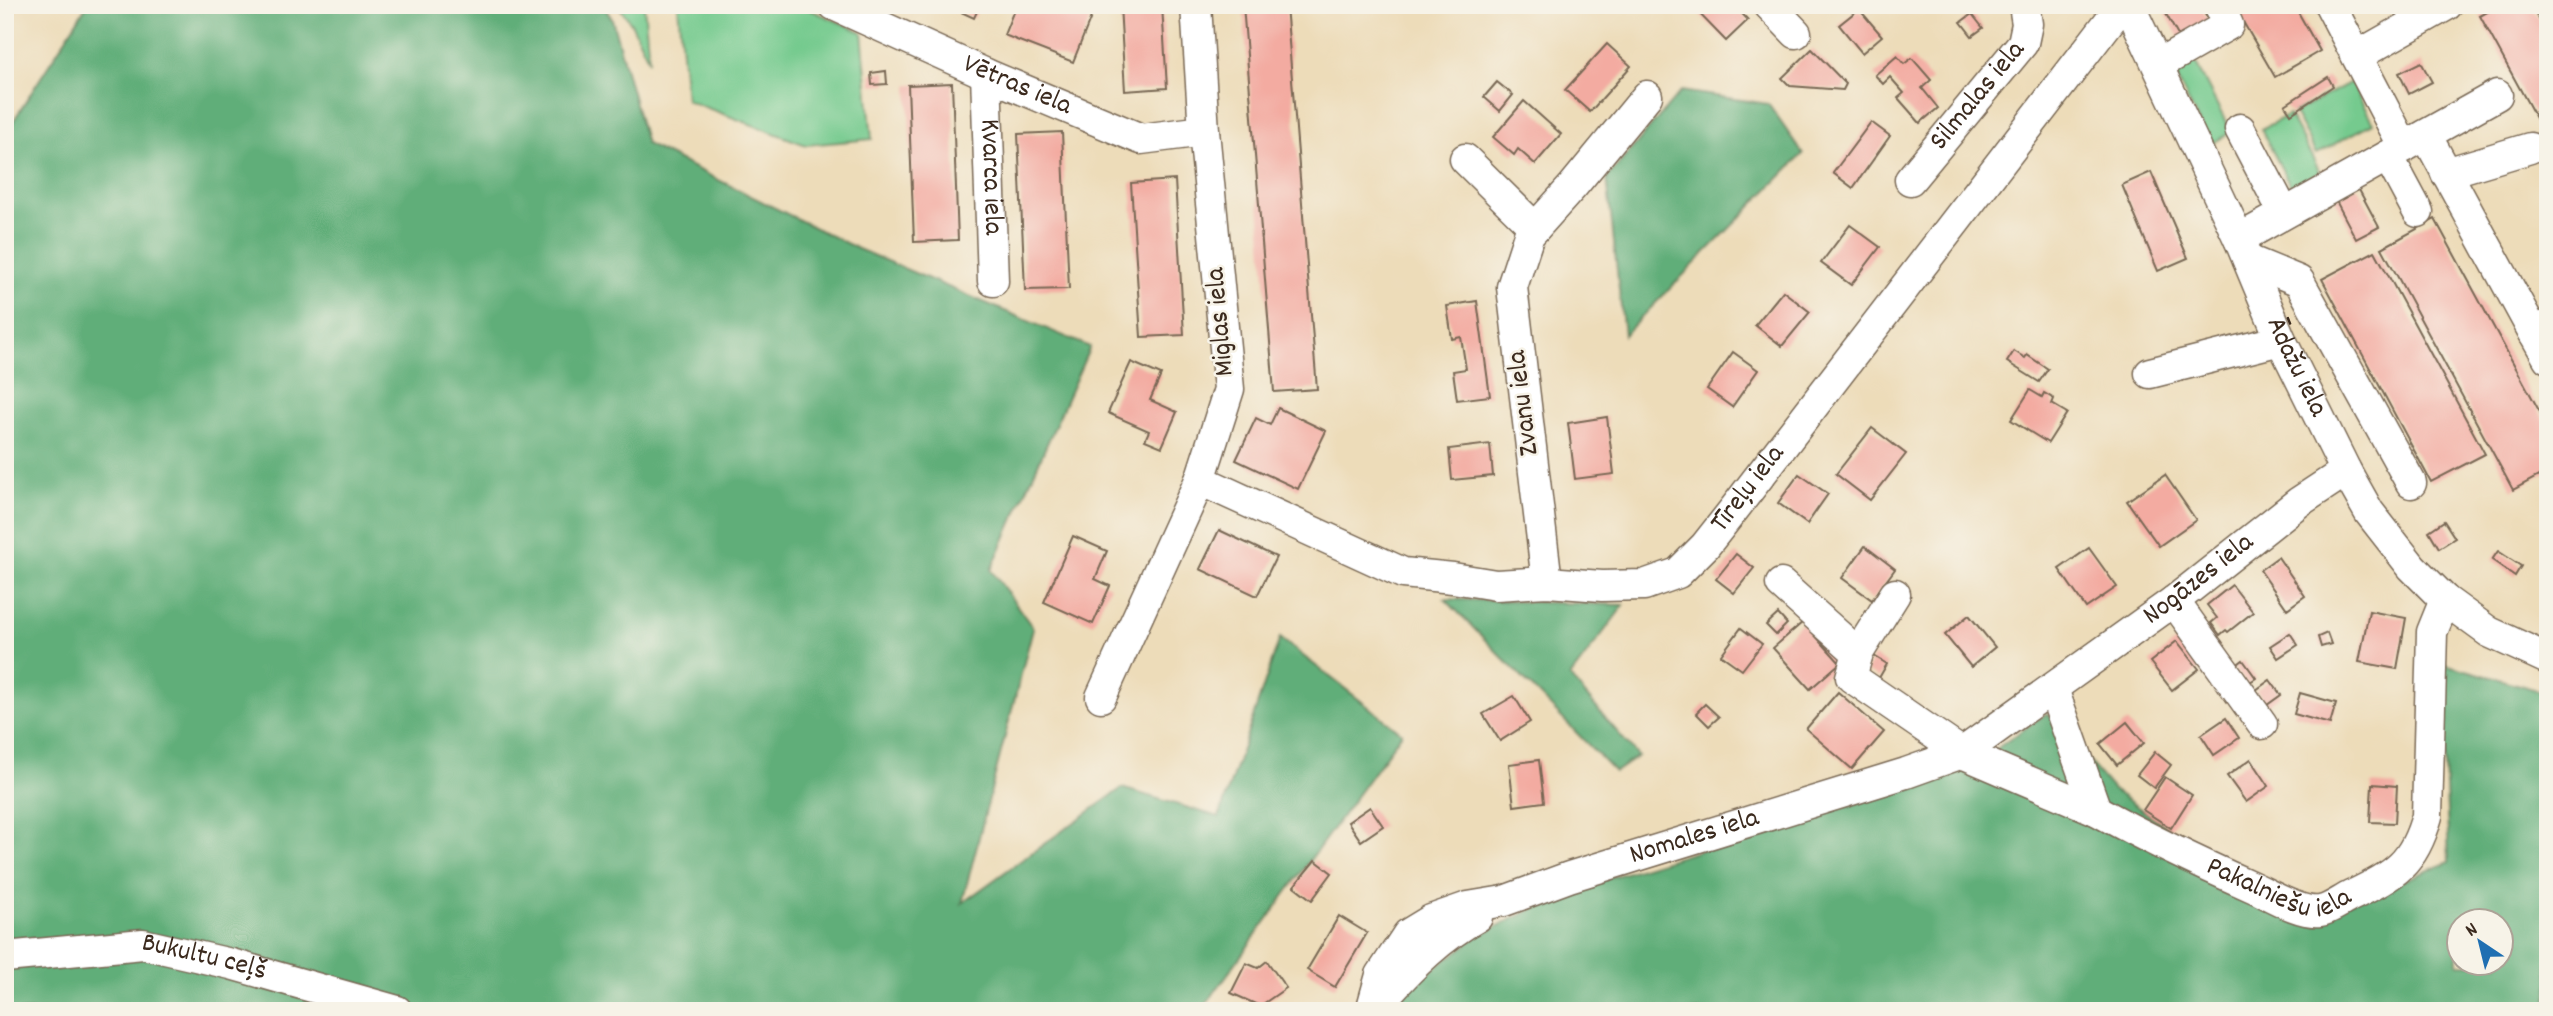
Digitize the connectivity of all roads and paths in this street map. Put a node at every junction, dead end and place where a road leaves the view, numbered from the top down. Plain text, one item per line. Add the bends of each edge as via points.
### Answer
1 (834, 5) edge
2 (1195, 5) edge
3 (1769, 5) edge
4 (2024, 5) edge
5 (2122, 5) edge
6 (2129, 5) edge
7 (2219, 5) edge
8 (2330, 5) edge
9 (2446, 5) edge
10 (1796, 33) dead end
11 (2357, 56) junction
12 (2158, 65) junction
13 (986, 74) junction
14 (2497, 95) dead end
15 (1647, 96) dead end
16 (2240, 129) dead end
17 (1204, 131) junction
18 (2406, 146) junction
19 (2530, 148) dead end
20 (1465, 159) dead end
21 (2446, 173) junction
22 (1910, 180) dead end
23 (2418, 212) dead end
24 (2284, 213) junction
25 (1535, 228) junction
26 (2243, 249) junction
27 (993, 281) dead end
28 (2543, 339) edge
29 (2281, 340) junction
30 (2150, 373) dead end
31 (2346, 471) junction
32 (1200, 480) junction
33 (2412, 483) dead end
34 (1547, 582) junction
35 (1781, 584) dead end
36 (1895, 594) dead end
37 (2445, 600) junction
38 (2174, 601) junction
39 (1857, 653) junction
40 (2548, 659) edge
41 (2053, 690) junction
42 (1101, 697) dead end
43 (2262, 724) dead end
44 (1962, 753) junction
45 (2096, 810) junction
46 (5, 957) edge
47 (397, 1011) edge
48 (1372, 1011) edge

1 - 13 street, Vētras iela
2 - 17 street, Miglas iela
3 - 10 street
4 - 22 street, Silmalas iela via 2023,43
5 - 34 street, Tīreļu iela via 1705,546 1678,573 1644,585
6 - 12 street, Ādažu iela
7 - 12 street via 2228,25
8 - 11 street
9 - 11 street
11 - 18 street
12 - 26 street, Ādažu iela
13 - 17 street, Vētras iela via 1141,139
13 - 27 street, Kvarca iela
14 - 18 street
15 - 25 street, Zvanu iela
16 - 24 street
17 - 32 street, Miglas iela via 1229,389
18 - 21 street
18 - 23 street
18 - 24 street
19 - 21 street
20 - 25 street
21 - 28 street
24 - 26 street
25 - 34 street, Zvanu iela via 1512,287
26 - 29 street, Ādažu iela
26 - 33 street via 2299,281
29 - 30 street
29 - 31 street, Ādažu iela
31 - 37 street, Ādažu iela via 2386,536
31 - 38 street, Nogāzes iela via 2299,502
32 - 34 street, Tīreļu iela via 1403,573 1496,585
32 - 42 street, Miglas iela
35 - 39 street
36 - 39 street
37 - 40 street, Ādažu iela via 2488,632
37 - 45 street, Pakalniešu iela via 2432,632 2427,816 2410,858 2393,874 2321,911 2296,907 2162,846
38 - 41 street, Nogāzes iela
38 - 43 street
39 - 44 street, Pakalniešu iela via 1851,677
41 - 44 street, Nomales iela
41 - 45 street
44 - 45 street, Pakalniešu iela
44 - 48 street, Nomales iela via 1504,901 1442,939
46 - 47 street, Bukultu ceļš via 143,944

